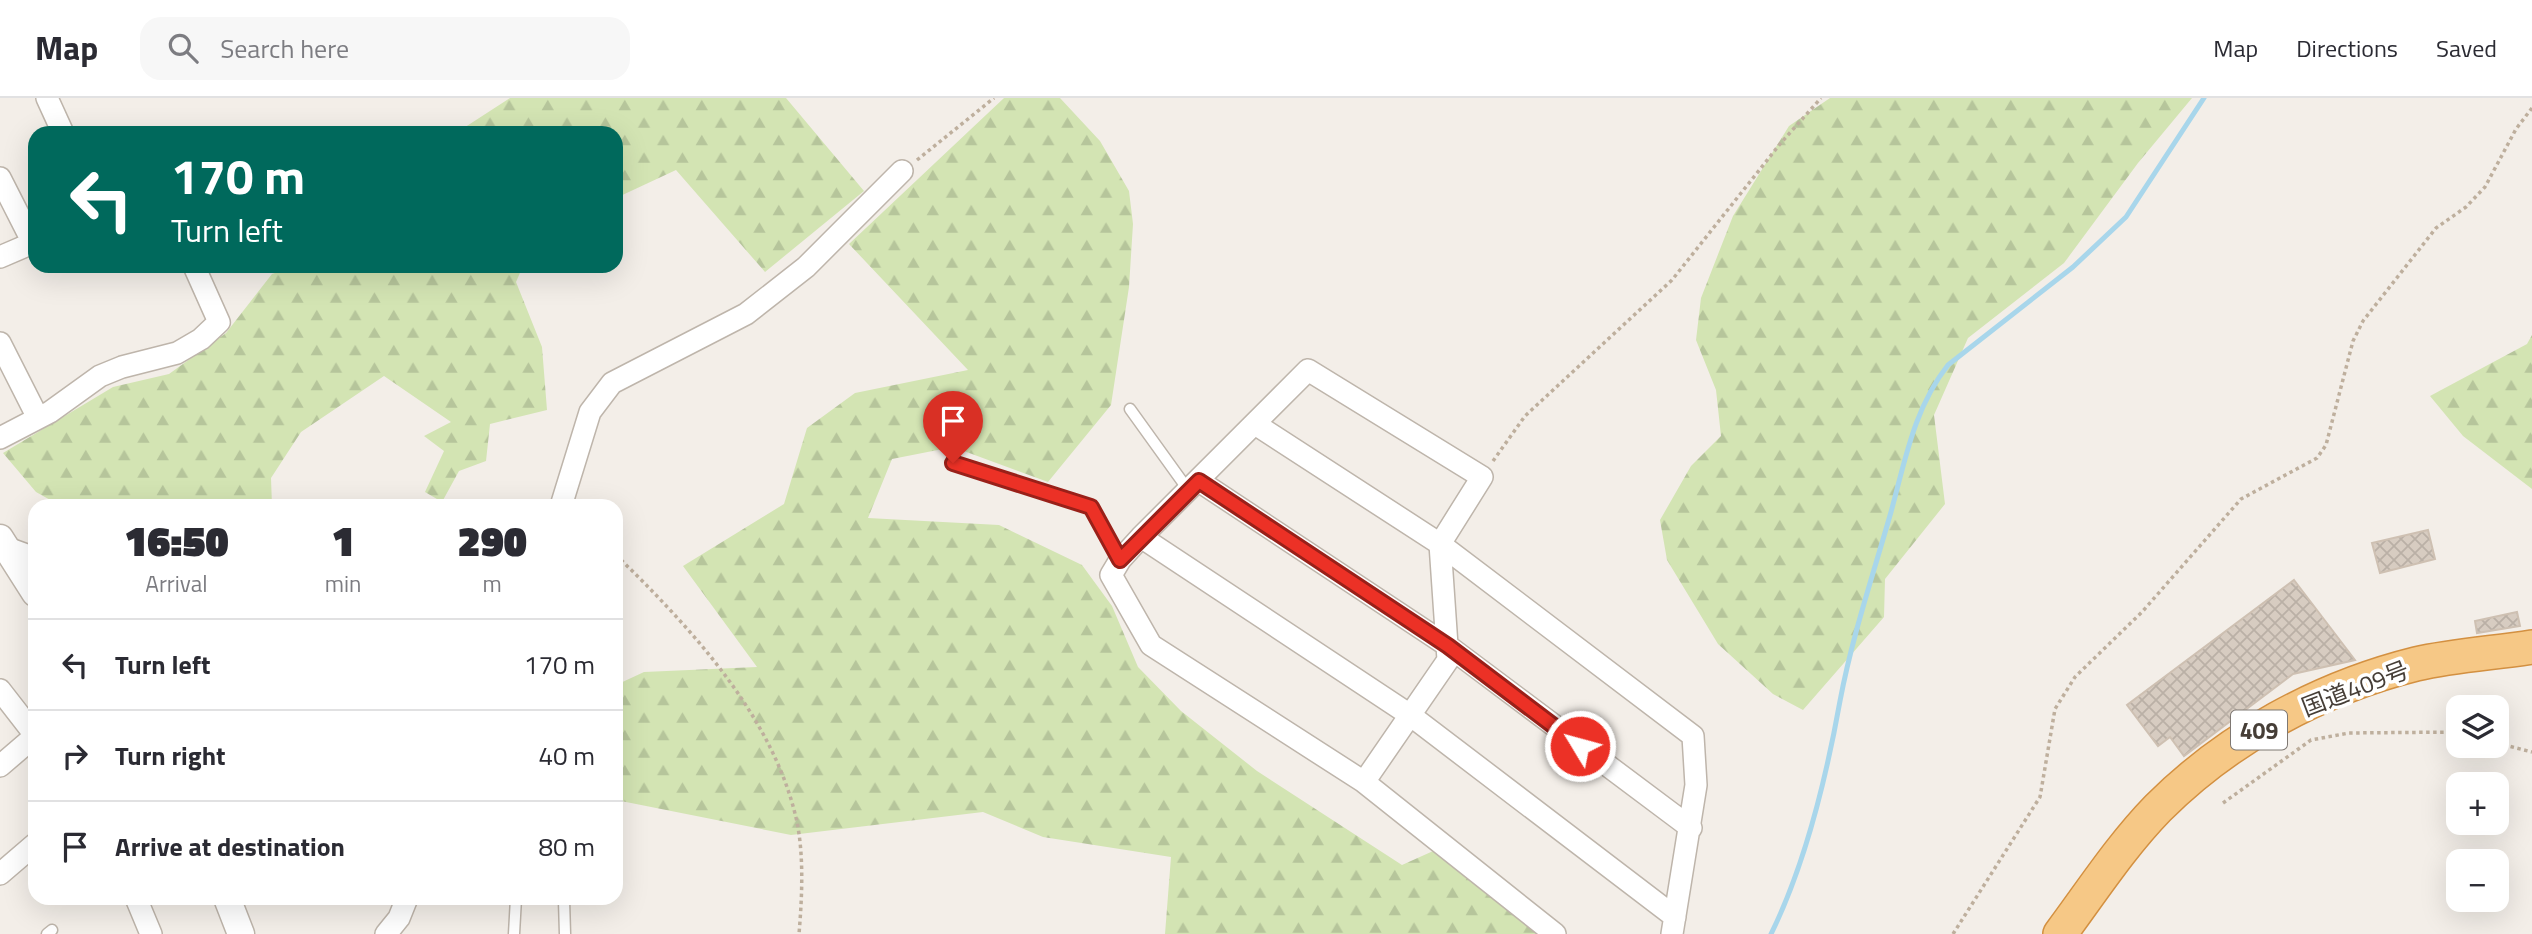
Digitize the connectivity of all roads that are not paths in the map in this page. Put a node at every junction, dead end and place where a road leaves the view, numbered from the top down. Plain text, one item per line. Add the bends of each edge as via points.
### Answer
1 (47, 98) edge
2 (61, 126) edge
3 (902, 171) road end
4 (0, 178) edge
5 (28, 232) edge
6 (28, 245) edge
7 (0, 257) edge
8 (197, 273) edge
9 (0, 343) edge
10 (1130, 409) dead end
11 (38, 418) junction
12 (1255, 424) junction
13 (0, 438) edge
14 (953, 463) dead end
15 (1194, 486) junction
16 (563, 499) edge
17 (1141, 537) junction
18 (1, 543) edge
19 (1440, 544) junction
20 (28, 555) edge
21 (1120, 560) junction
22 (28, 583) edge
23 (1448, 646) junction
24 (2532, 647) edge
25 (0, 691) edge
26 (1410, 715) junction
27 (28, 726) edge
28 (28, 741) edge
29 (0, 766) edge
30 (1364, 782) junction
31 (1691, 828) junction
32 (28, 850) edge
33 (0, 874) edge
34 (139, 905) edge
35 (230, 905) edge
36 (404, 905) edge
37 (516, 905) edge
38 (564, 905) edge
39 (1674, 926) edge
40 (151, 934) edge
41 (242, 934) edge
42 (386, 934) edge
43 (514, 934) edge
44 (565, 934) edge
45 (1555, 934) edge
46 (2060, 934) edge

1 - 2 street
3 - 16 street via 806,267 746,314 612,383 590,412
4 - 5 street
6 - 7 street
8 - 11 street via 219,322 201,339 177,353 100,376
9 - 11 street
10 - 15 lane
11 - 13 street
12 - 15 street
12 - 19 street
12 - 19 street via 1308,370 1482,477
14 - 21 lane via 1091,507
15 - 17 street
15 - 23 street
17 - 21 street
17 - 26 street
18 - 20 street
18 - 22 street
19 - 23 street
19 - 31 street via 1693,736 1696,786
21 - 30 street via 1111,575 1151,645
23 - 26 street via 1448,660
23 - 31 street
24 - 46 highway, 国道409号 / 409 via 2416,664 2347,686 2287,713 2200,769 2158,809
25 - 27 street
26 - 30 street
26 - 39 street
28 - 29 street
30 - 45 street
31 - 39 street
32 - 33 street
34 - 40 street
35 - 41 street
36 - 42 street
37 - 43 lane
38 - 44 lane

